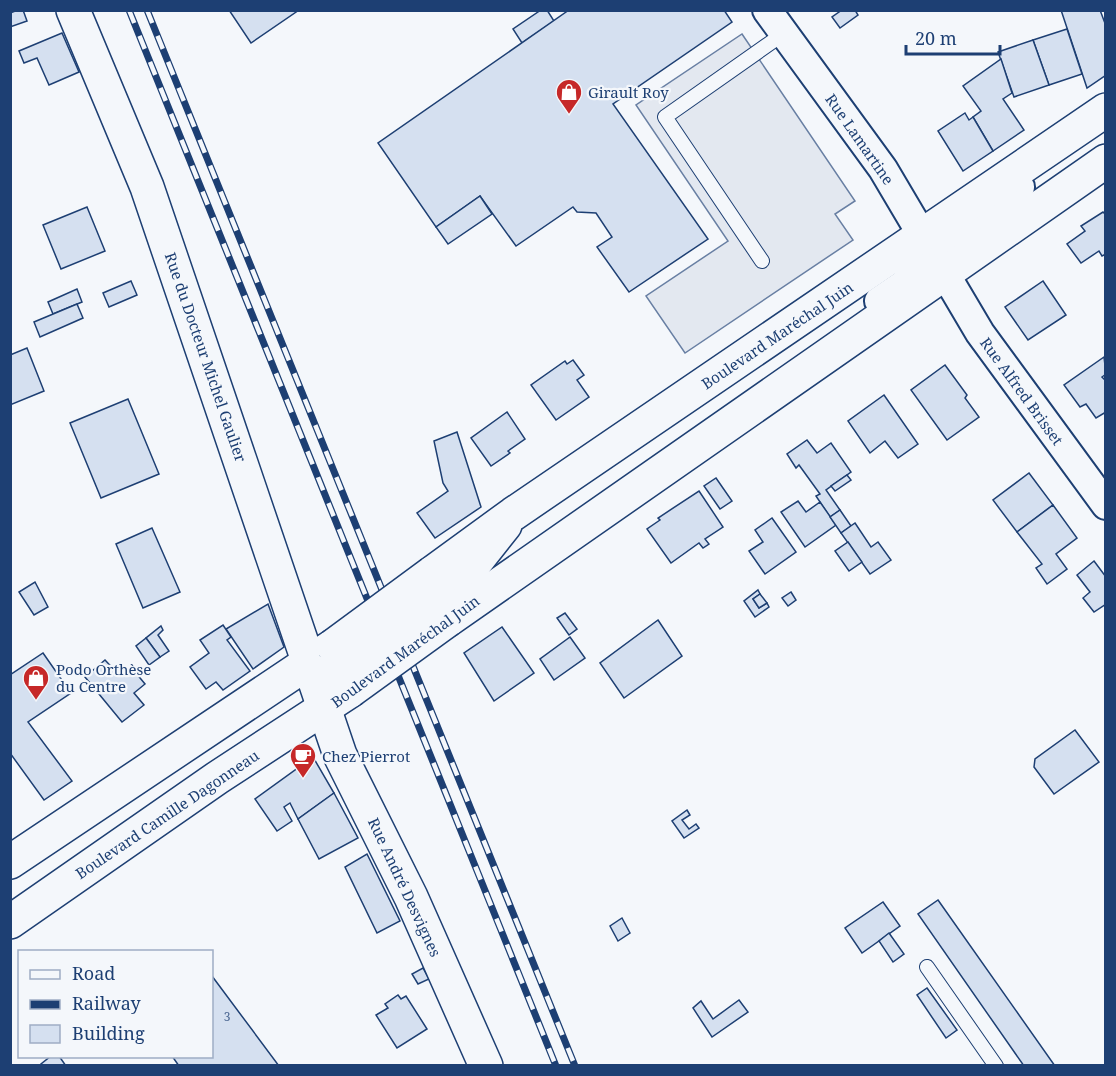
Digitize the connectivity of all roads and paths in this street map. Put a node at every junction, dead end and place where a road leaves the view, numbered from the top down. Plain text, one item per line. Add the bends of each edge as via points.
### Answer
1 (73, 10) edge
2 (767, 10) edge
3 (783, 34) junction
4 (1106, 110) edge
5 (1106, 161) edge
6 (921, 235) junction
7 (762, 261) dead end
8 (944, 274) junction
9 (628, 494) junction
10 (1106, 505) edge
11 (439, 595) junction
12 (330, 676) junction
13 (10, 862) edge
14 (10, 922) edge
15 (927, 966) dead end
16 (486, 1065) edge
17 (996, 1065) edge

1 - 12 main road, Rue du Docteur Michel Gaulier via 147,187
2 - 3 street, Rue Lamartine
3 - 6 street, Rue Lamartine via 883,169
3 - 7 lane via 665,117
4 - 6 main road, Boulevard Maréchal Juin
4 - 8 street, Boulevard Maréchal Juin via 1082,142 955,234
5 - 8 main road, Boulevard Maréchal Juin
6 - 8 street, Rue Lamartine
6 - 9 street, Boulevard Maréchal Juin via 907,282 685,440
6 - 11 main road, Boulevard Maréchal Juin via 513,514
8 - 9 main road, Boulevard Maréchal Juin
8 - 10 street, Rue Alfred Brisset via 980,333
9 - 11 main road, Boulevard Maréchal Juin
11 - 12 main road, Boulevard Maréchal Juin, bridge
11 - 12 main road, Boulevard Maréchal Juin, bridge
12 - 13 main road
12 - 14 main road, Boulevard Camille Dagonneau via 217,778
12 - 16 main road, Rue André Desvignes via 340,755 411,897
15 - 17 lane

